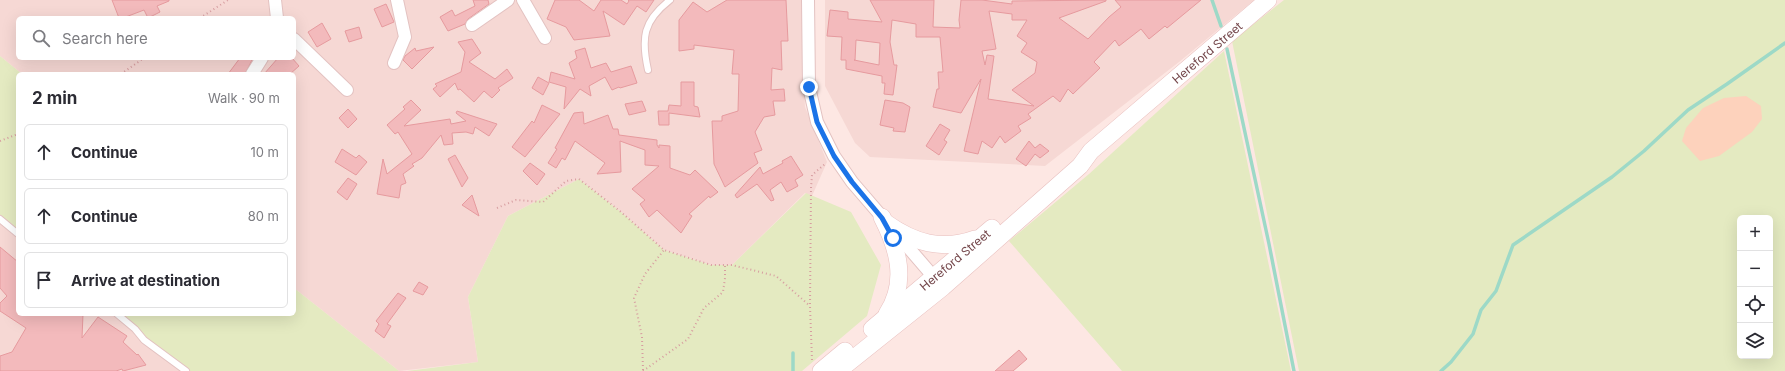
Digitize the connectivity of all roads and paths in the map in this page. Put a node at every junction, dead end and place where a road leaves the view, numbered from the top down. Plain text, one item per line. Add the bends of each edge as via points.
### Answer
1 (228, 0) edge
2 (275, 0) edge
3 (397, 0) edge
4 (508, 0) edge
5 (523, 0) edge
6 (670, 0) edge
7 (808, 0) edge
8 (1268, 0) edge
9 (203, 16) edge
10 (277, 16) edge
11 (472, 25) dead end
12 (545, 38) dead end
13 (296, 41) edge
14 (141, 60) edge
15 (261, 60) edge
16 (394, 63) dead end
17 (648, 70) dead end
18 (124, 72) edge
19 (253, 72) edge
20 (347, 90) dead end
21 (16, 135) edge
22 (0, 141) edge
23 (1091, 151) junction
24 (834, 156) junction
25 (497, 208) dead end
26 (0, 219) edge
27 (884, 220) junction
28 (16, 232) edge
29 (981, 237) junction
30 (664, 250) junction
31 (724, 265) junction
32 (938, 282) junction
33 (810, 306) junction
34 (119, 316) edge
35 (882, 321) junction
36 (816, 367) edge
37 (186, 371) edge
38 (643, 371) edge
39 (838, 371) edge

1 - 9 path
2 - 10 street
3 - 16 street via 405,37
4 - 11 street
5 - 12 street
6 - 17 lane via 659,8 644,35 643,49
7 - 24 street via 809,87 817,122
8 - 23 main road, Hereford Street
13 - 20 street
14 - 18 path
15 - 19 street
21 - 22 path
23 - 29 main road, Hereford Street via 1074,159
23 - 32 main road, Hereford Street via 1080,166
24 - 27 street
24 - 33 path via 812,175
25 - 30 path via 516,200 543,202 566,181 579,179
26 - 28 lane
27 - 29 main road via 900,233 927,244 955,245
27 - 32 street
27 - 35 main road via 898,254 899,270 895,298
29 - 32 main road, Hereford Street
30 - 31 path via 711,265
30 - 38 path via 645,274 634,298 642,337
31 - 33 path via 776,276
31 - 38 path via 723,292 704,308 688,339
32 - 35 main road, Hereford Street
32 - 39 main road, Hereford Street
33 - 36 path
34 - 37 lane via 144,340
35 - 36 main road, Hereford Street

